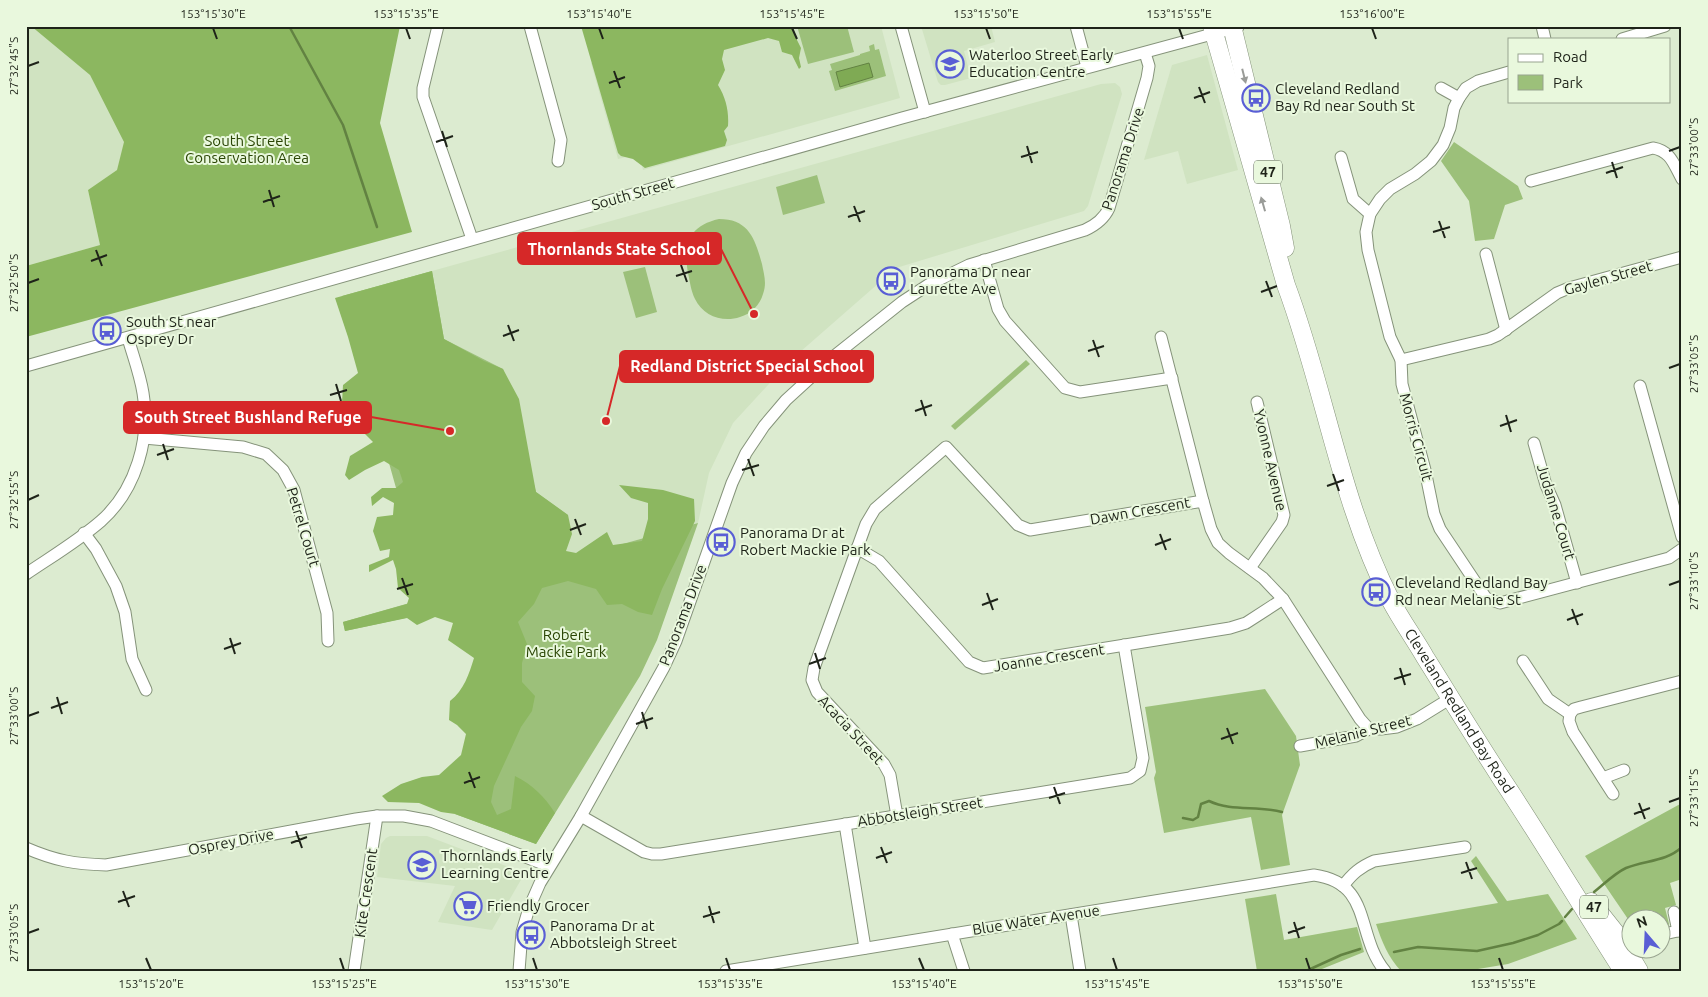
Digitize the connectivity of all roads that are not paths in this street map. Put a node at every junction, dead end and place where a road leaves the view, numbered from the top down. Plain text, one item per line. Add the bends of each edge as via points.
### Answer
1 (438, 26) edge
2 (530, 26) edge
3 (901, 26) edge
4 (1076, 26) edge
5 (1665, 26) edge
6 (1235, 27) edge
7 (1213, 30) edge
8 (1625, 38) edge
9 (1145, 53) junction
10 (1087, 67) junction
11 (1508, 72) edge
12 (1441, 88) dead end
13 (1459, 98) junction
14 (925, 112) junction
15 (1341, 157) dead end
16 (558, 161) dead end
17 (1682, 179) edge
18 (1531, 181) dead end
19 (1370, 214) junction
20 (472, 239) junction
21 (1486, 254) dead end
22 (1682, 257) edge
23 (984, 260) junction
24 (1298, 317) junction
25 (1506, 330) junction
26 (1161, 337) dead end
27 (128, 338) junction
28 (1401, 360) junction
29 (26, 366) edge
30 (1172, 378) junction
31 (1640, 386) dead end
32 (1257, 402) dead end
33 (144, 438) junction
34 (1534, 442) dead end
35 (946, 447) joint
36 (1203, 501) junction
37 (84, 533) junction
38 (1682, 536) edge
39 (857, 548) junction
40 (1682, 549) edge
41 (1250, 568) junction
42 (26, 574) edge
43 (1577, 582) junction
44 (1283, 598) junction
45 (328, 640) dead end
46 (1124, 645) junction
47 (1523, 660) dead end
48 (1682, 681) edge
49 (146, 690) dead end
50 (1450, 698) junction
51 (1570, 714) junction
52 (1369, 729) junction
53 (1300, 746) dead end
54 (1624, 770) dead end
55 (1603, 778) junction
56 (1613, 794) dead end
57 (377, 816) junction
58 (581, 816) junction
59 (897, 816) junction
60 (845, 824) junction
61 (1545, 845) junction
62 (1465, 846) dead end
63 (26, 848) edge
64 (549, 866) junction
65 (1343, 886) junction
66 (1674, 912) dead end
67 (1071, 915) junction
68 (1680, 930) edge
69 (952, 934) junction
70 (1618, 936) junction
71 (865, 948) junction
72 (798, 965) edge
73 (354, 971) edge
74 (519, 971) edge
75 (726, 971) edge
76 (964, 971) edge
77 (1080, 971) edge
78 (1385, 971) edge
79 (1623, 971) edge
80 (1628, 971) edge
81 (1639, 971) edge

1 - 20 street via 423,98
2 - 16 street via 561,140
3 - 14 street
4 - 10 street
5 - 8 street
6 - 7 street, South Street
6 -> 24 highway, Cleveland Redland Bay Road / 47 via 1281,226
7 - 9 street, South Street
24 -> 7 highway, Cleveland Redland Bay Road / 47
9 - 10 street, South Street
9 - 23 street, Panorama Drive via 1148,78 1106,215 1085,230
10 - 14 street, South Street
11 - 13 street, Morris Circuit via 1478,81 1466,88
12 - 13 street
13 - 19 street, Morris Circuit via 1443,145 1431,161 1390,189
14 - 20 street, South Street
15 - 19 street via 1353,199
17 - 18 street via 1669,156 1662,149 1653,148
19 - 28 street, Morris Circuit via 1366,232 1368,250 1390,338
20 - 27 street, South Street
21 - 25 street
22 - 25 street, Gaylen Street via 1563,290
23 - 30 street via 998,309 1005,321 1065,388 1080,392
23 - 58 street, Panorama Drive via 955,271 902,302 833,357 786,400 764,426 732,483 664,667
24 - 50 highway, Cleveland Redland Bay Road / 47 via 1340,470 1366,544 1391,601
25 - 28 street, Gaylen Street via 1489,339
26 - 30 street
27 - 29 street, South Street
27 - 33 street via 143,391 146,414
28 - 43 street, Morris Circuit via 1402,384 1434,514 1440,529 1486,598 1500,603
30 - 36 street
31 - 38 street
32 - 41 street, Yvonne Avenue via 1284,515
33 - 37 street via 131,480 118,503
33 - 45 street, Petrel Court via 243,447 266,454 283,470 294,490 327,612
34 - 43 street, Judanne Court via 1546,485 1556,505
35 - 36 street, Dawn Crescent via 1018,525 1030,530
35 - 39 street, Acacia Street via 875,509
36 - 41 street, Dawn Crescent via 1218,543
37 - 42 street
37 - 49 street via 116,586 125,612 132,658
39 - 46 street, Joanne Crescent via 879,561 969,662 983,668
39 - 59 street, Acacia Street via 812,680 817,692 884,764 890,775
40 - 43 street, Morris Circuit via 1669,558
41 - 44 street, Dawn Crescent
44 - 46 street, Joanne Crescent via 1246,623 1230,628
44 - 52 street, Dawn Crescent
46 - 59 street, Abbotsleigh Street via 1144,758 1140,771 1130,778
47 - 51 street via 1548,699
48 - 51 street via 1574,709
50 - 52 street, Melanie Street via 1417,719 1397,727
50 - 61 highway, Cleveland Redland Bay Road / 47
51 - 55 street via 1573,732
52 - 53 street, Melanie Street via 1356,736
54 - 55 street
55 - 56 street
57 - 63 street, Osprey Drive via 106,865 77,864 49,858
57 - 64 street, Osprey Drive via 431,821
57 - 73 street, Kite Crescent
58 - 60 street, Abbotsleigh Street via 652,854
58 - 64 street, Panorama Drive
59 - 60 street, Abbotsleigh Street
60 - 71 street
61 - 70 highway, Cleveland Redland Bay Road / 47
61 - 79 highway, Cleveland Redland Bay Road / 47
62 - 65 street via 1374,861 1357,870
64 - 74 street, Panorama Drive via 529,908 522,932
65 - 67 street, Blue Water Avenue via 1328,877 1314,875
65 - 78 street via 1357,903 1372,949
66 - 68 street
67 - 69 street, Blue Water Avenue
67 - 77 street
69 - 71 street, Blue Water Avenue
69 - 76 street
70 - 80 highway via 1611,939 1611,944
70 - 81 highway, Cleveland Redland Bay Road / 47
71 - 72 street, Blue Water Avenue
72 - 75 street, Blue Water Avenue

